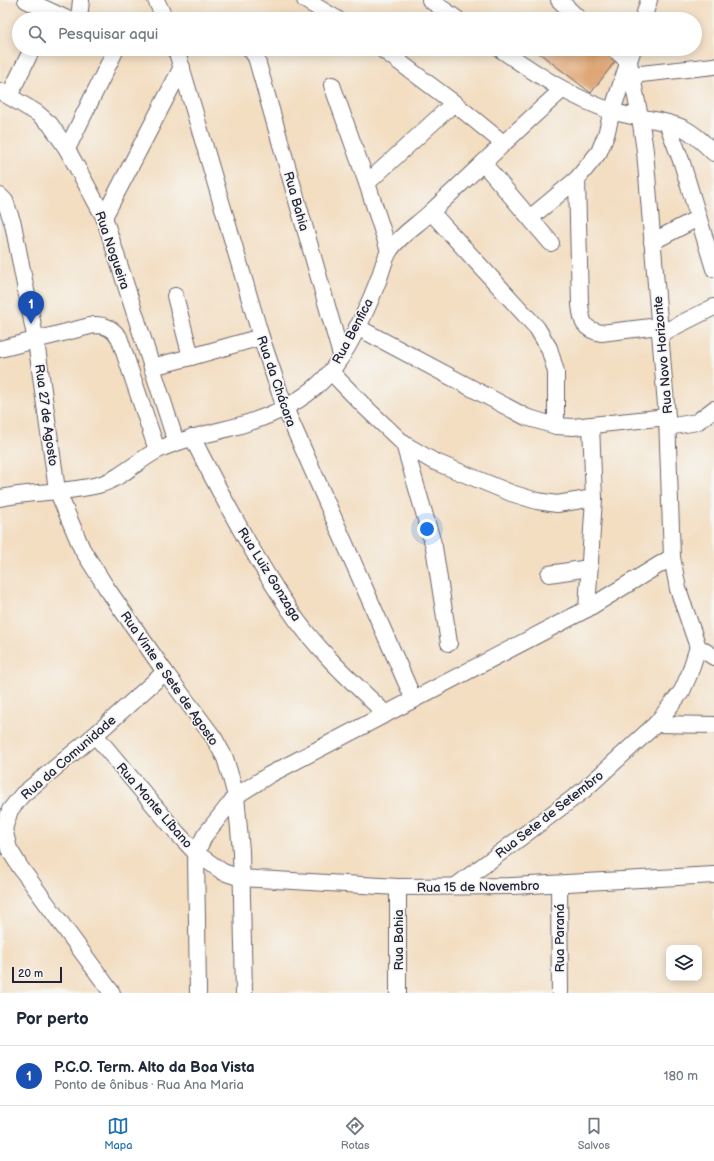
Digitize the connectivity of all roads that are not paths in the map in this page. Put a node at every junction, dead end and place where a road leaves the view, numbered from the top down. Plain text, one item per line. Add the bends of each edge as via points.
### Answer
1 (26, 0) edge
2 (81, 0) edge
3 (156, 0) edge
4 (305, 0) edge
5 (430, 0) edge
6 (559, 0) edge
7 (649, 0) edge
8 (44, 12) edge
9 (80, 12) edge
10 (162, 12) edge
11 (325, 12) edge
12 (447, 12) edge
13 (572, 12) edge
14 (645, 12) edge
15 (28, 56) edge
16 (113, 56) edge
17 (178, 56) edge
18 (255, 56) edge
19 (391, 56) edge
20 (511, 56) edge
21 (631, 62) edge
22 (714, 66) edge
23 (182, 67) junction
24 (332, 85) dead end
25 (562, 90) junction
26 (5, 94) edge
27 (454, 103) junction
28 (612, 112) junction
29 (640, 117) junction
30 (667, 123) junction
31 (503, 142) junction
32 (67, 148) junction
33 (714, 153) edge
34 (483, 163) junction
35 (577, 179) junction
36 (367, 183) junction
37 (0, 196) edge
38 (431, 212) junction
39 (104, 217) junction
40 (530, 218) junction
41 (698, 218) junction
42 (652, 242) junction
43 (551, 243) dead end
44 (389, 251) junction
45 (714, 269) edge
46 (175, 296) dead end
47 (714, 307) edge
48 (357, 327) junction
49 (660, 330) junction
50 (261, 337) junction
51 (36, 341) junction
52 (0, 349) edge
53 (342, 355) junction
54 (191, 357) junction
55 (152, 367) junction
56 (331, 372) junction
57 (284, 408) junction
58 (714, 409) edge
59 (668, 422) junction
60 (591, 425) junction
61 (556, 426) junction
62 (192, 437) junction
63 (176, 442) junction
64 (404, 444) junction
65 (157, 450) junction
66 (57, 490) junction
67 (0, 498) edge
68 (594, 498) junction
69 (673, 561) junction
70 (590, 568) junction
71 (549, 574) dead end
72 (586, 608) junction
73 (449, 643) dead end
74 (698, 647) junction
75 (714, 657) edge
76 (164, 672) junction
77 (414, 700) junction
78 (386, 714) junction
79 (656, 724) junction
80 (714, 724) edge
81 (95, 735) junction
82 (236, 796) junction
83 (2, 829) edge
84 (196, 853) junction
85 (714, 875) edge
86 (241, 878) junction
87 (559, 884) junction
88 (456, 886) junction
89 (398, 887) junction
90 (112, 993) edge
91 (198, 993) edge
92 (244, 993) edge
93 (398, 993) edge
94 (560, 993) edge

1 - 8 street
2 - 9 street
3 - 10 street
4 - 11 street
5 - 12 street
6 - 13 street
7 - 14 street
15 - 26 street
16 - 32 street
17 - 23 street, Rua da Chácara
18 - 53 street, Rua Bahia
19 - 27 street
20 - 25 street
21 - 22 street
21 - 28 street
21 - 29 street, Rua Novo Horizonte
23 - 39 street
23 - 50 street, Rua da Chácara
24 - 36 street
25 - 28 street
25 - 31 street, Rua Benfica
26 - 32 street, Rua Nogueira via 50,124
27 - 31 street
27 - 36 street
28 - 29 street
28 - 35 street via 599,152
29 - 30 street
29 - 42 street, Rua Novo Horizonte
30 - 33 street via 698,138
30 - 41 street
31 - 34 street, Rua Benfica
32 - 39 street, Rua Nogueira
34 - 38 street, Rua Benfica
34 - 40 street
35 - 40 street
35 - 49 street via 582,320 586,327 601,333
36 - 44 street
37 - 51 street, Rua 27 de Agosto via 5,202 13,224
38 - 44 street, Rua Benfica
38 - 61 street via 537,328 549,348 556,372
39 - 55 street, Rua Nogueira
40 - 43 street
41 - 42 street
41 - 45 street
42 - 49 street, Rua Novo Horizonte
44 - 48 street, Rua Benfica
46 - 54 street
47 - 49 street
48 - 53 street, Rua Benfica
48 - 61 street via 526,417
49 - 59 street, Rua Novo Horizonte
50 - 54 street
50 - 57 street, Rua da Chácara
51 - 52 street
51 - 65 street via 94,325 112,328 119,337
51 - 66 street, Rua 27 de Agosto
53 - 56 street, Rua Benfica
54 - 55 street
55 - 63 street, Rua Nogueira
56 - 57 street, Rua Benfica via 320,384
56 - 64 street
57 - 62 street, Rua Benfica via 248,422
57 - 77 street, Rua da Chácara
58 - 59 street via 697,422
59 - 60 street
59 - 69 street, Rua Novo Horizonte
60 - 61 street
60 - 68 street
62 - 63 street, Rua Benfica
62 - 78 street, Rua Luiz Gonzaga via 221,496 289,610 338,669
63 - 65 street, Rua Benfica
64 - 68 street via 433,460 511,493 537,501 557,504
64 - 73 street via 434,546
65 - 66 street, Rua Benfica via 117,477 100,484
66 - 67 street, Rua Benfica
66 - 76 street, Rua Vinte e Sete de Agosto via 82,549
68 - 70 street
69 - 72 street
69 - 74 street, Rua Novo Horizonte via 678,589
70 - 71 street
70 - 72 street
72 - 77 street
74 - 75 street
74 - 79 street via 682,691
76 - 81 street, Rua da Comunidade
76 - 82 street, Rua Vinte e Sete de Agosto via 214,738 225,758
77 - 78 street
78 - 82 street via 269,775
79 - 80 street
79 - 88 street, Rua Sete de Setembro via 584,790
81 - 83 street, Rua da Comunidade via 22,795 10,810
81 - 84 street, Rua Monte Líbano
82 - 84 street via 205,835
82 - 86 street, Rua Vinte e Sete de Agosto
83 - 90 street, Rua da Comunidade via 9,849 20,867
84 - 86 street, Rua Monte Líbano via 223,872
84 - 91 street
85 - 87 street, Rua 15 de Novembro
86 - 89 street, Rua 15 de Novembro
86 - 92 street, Rua Vinte e Sete de Agosto
87 - 88 street, Rua 15 de Novembro
87 - 94 street, Rua Paraná
88 - 89 street, Rua 15 de Novembro
89 - 93 street, Rua Bahia

